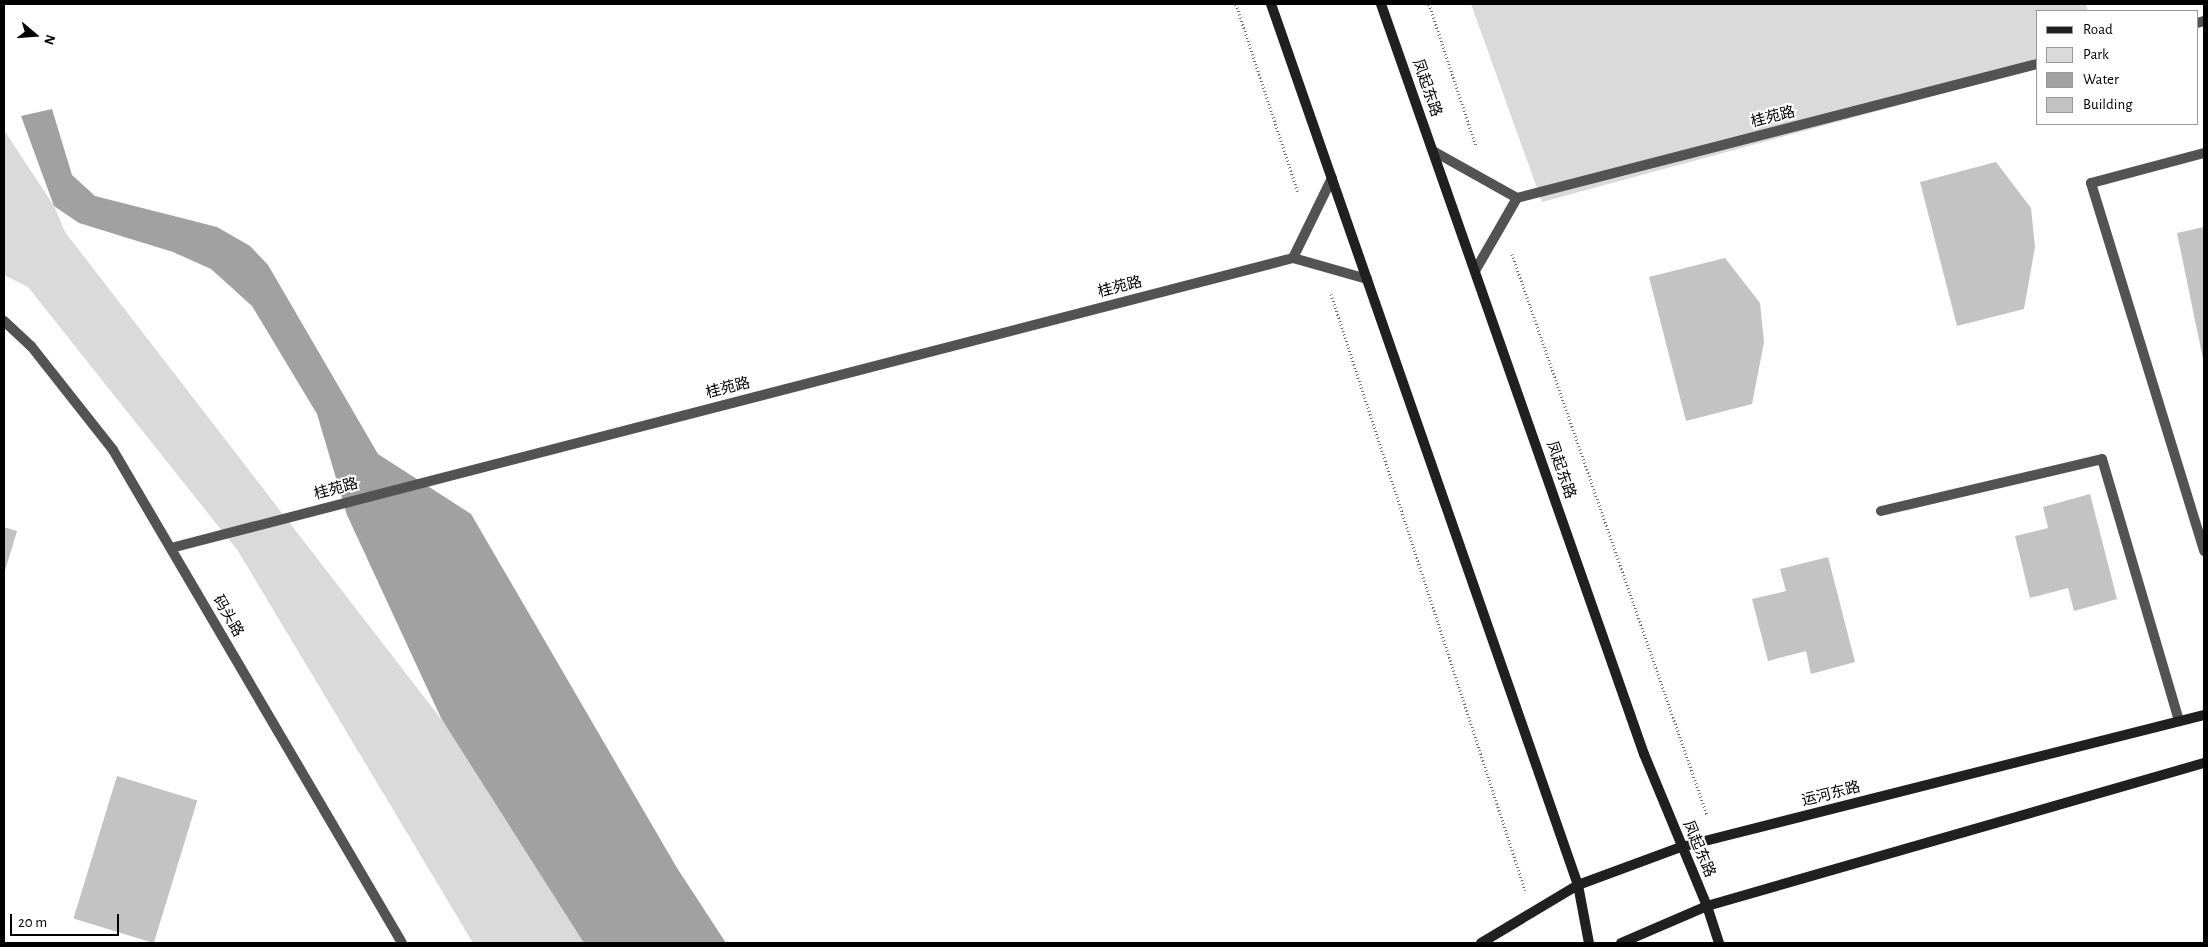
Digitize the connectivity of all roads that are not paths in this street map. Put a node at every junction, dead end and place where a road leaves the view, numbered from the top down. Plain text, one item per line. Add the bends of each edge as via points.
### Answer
1 (1271, 4) edge
2 (1381, 4) edge
3 (2036, 64) edge
4 (1433, 151) junction
5 (2204, 153) edge
6 (1332, 178) junction
7 (1518, 198) junction
8 (1293, 258) junction
9 (1475, 271) junction
10 (1367, 278) junction
11 (4, 321) edge
12 (1880, 511) dead end
13 (170, 548) junction
14 (2204, 551) edge
15 (2204, 715) edge
16 (2178, 721) junction
17 (2204, 763) edge
18 (1681, 847) junction
19 (1578, 885) junction
20 (1707, 906) junction
21 (402, 943) edge
22 (1481, 943) edge
23 (1589, 943) edge
24 (1622, 943) edge
25 (1719, 943) edge

1 - 6 main road
2 - 4 main road, 凤起东路
3 - 7 street, 桂苑路
4 - 7 street
4 - 9 main road, 凤起东路
5 - 14 street via 2091,183
6 - 8 street
6 - 10 main road
7 - 9 street
8 - 10 street
8 - 13 street, 桂苑路
9 - 18 main road, 凤起东路 via 1644,754
10 - 19 main road
11 - 13 street, 码头路 via 31,346 113,450
12 - 16 street via 2102,459
13 - 21 street, 码头路
15 - 16 main road, 运河东路
16 - 18 main road, 运河东路
17 - 20 main road
18 - 19 main road, 运河东路
18 - 20 main road, 凤起东路
19 - 22 main road, 运河东路
19 - 23 main road
20 - 24 main road
20 - 25 main road, 凤起东路

